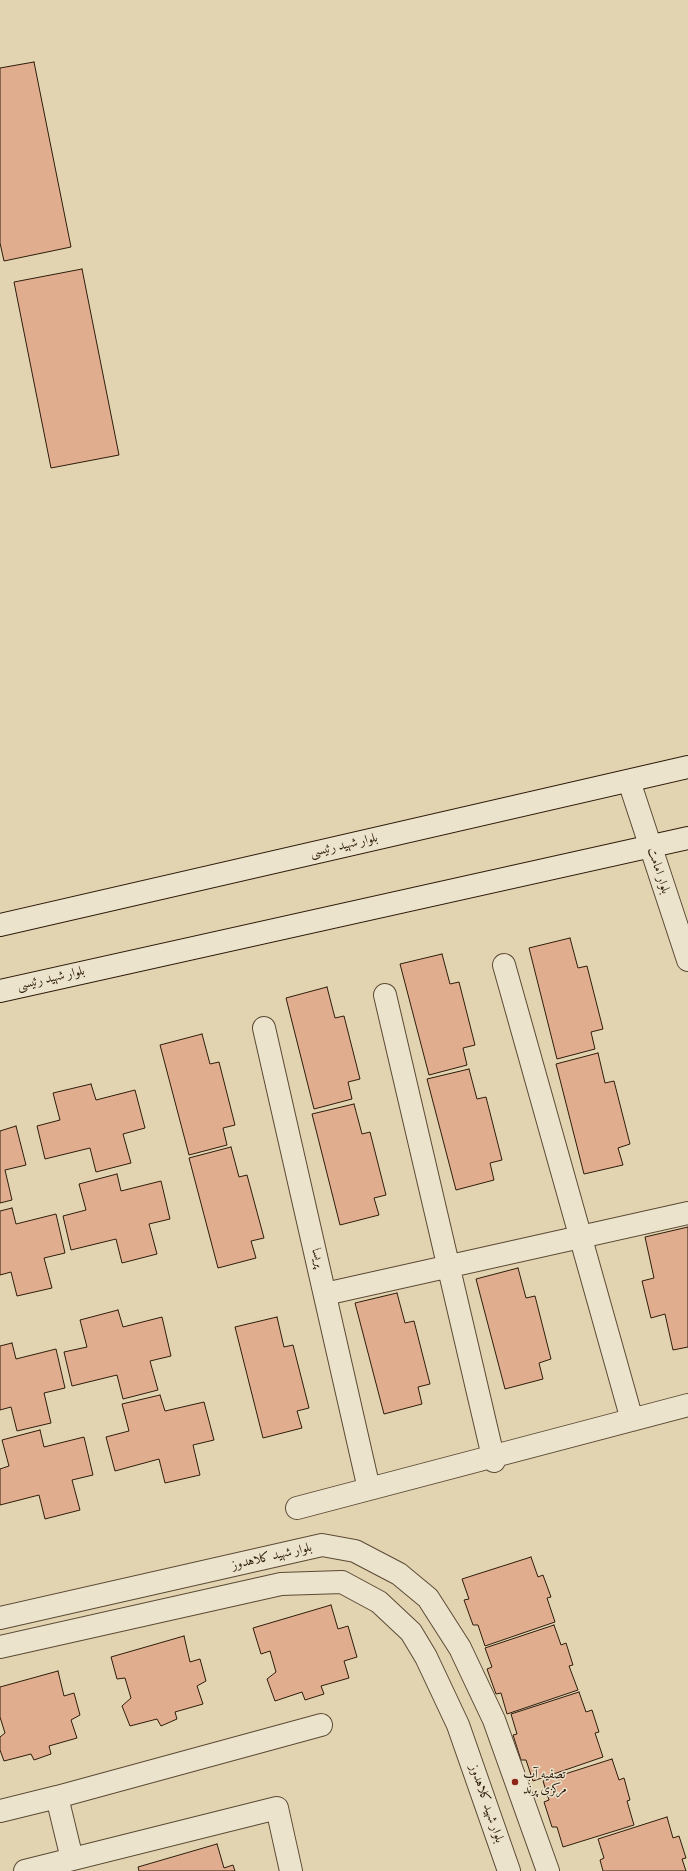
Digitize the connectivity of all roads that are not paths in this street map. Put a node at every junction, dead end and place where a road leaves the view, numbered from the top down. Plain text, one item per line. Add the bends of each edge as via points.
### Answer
1 (688, 767) edge
2 (629, 781) junction
3 (688, 838) edge
4 (650, 846) junction
5 (0, 924) edge
6 (688, 960) edge
7 (504, 965) dead end
8 (0, 991) edge
9 (385, 996) dead end
10 (264, 1028) dead end
11 (688, 1213) edge
12 (580, 1237) junction
13 (448, 1266) junction
14 (325, 1294) junction
15 (688, 1405) edge
16 (632, 1420) junction
17 (493, 1459) junction
18 (369, 1489) junction
19 (297, 1508) dead end
20 (0, 1618) edge
21 (0, 1647) edge
22 (321, 1725) dead end
23 (57, 1797) junction
24 (0, 1811) edge
25 (72, 1859) junction
26 (25, 1871) edge
27 (291, 1871) edge
28 (509, 1871) edge
29 (548, 1871) edge

1 - 2 street, بلوار شهید رئیسی
2 - 4 street, بلوار امامت
2 - 5 street, بلوار شهید رئیسی
3 - 4 street, بلوار شهید رئیسی
4 - 6 street, بلوار امامت
4 - 8 street, بلوار شهید رئیسی
7 - 12 street
9 - 13 street
10 - 14 street, پریسا
11 - 12 street
12 - 13 street
12 - 16 street
13 - 14 street
13 - 17 street
14 - 18 street, پریسا
15 - 16 street
16 - 17 street
17 - 18 street
18 - 19 street
20 - 29 street, بلوار شهید کلاهدوز via 322,1545 355,1551 399,1574 428,1598 460,1648 494,1720
21 - 28 street, بلوار شهید کلاهدوز via 281,1584 342,1582 379,1602 411,1632 426,1657 458,1725
22 - 23 street
23 - 24 street
23 - 25 street
25 - 26 street
25 - 27 street via 277,1808

